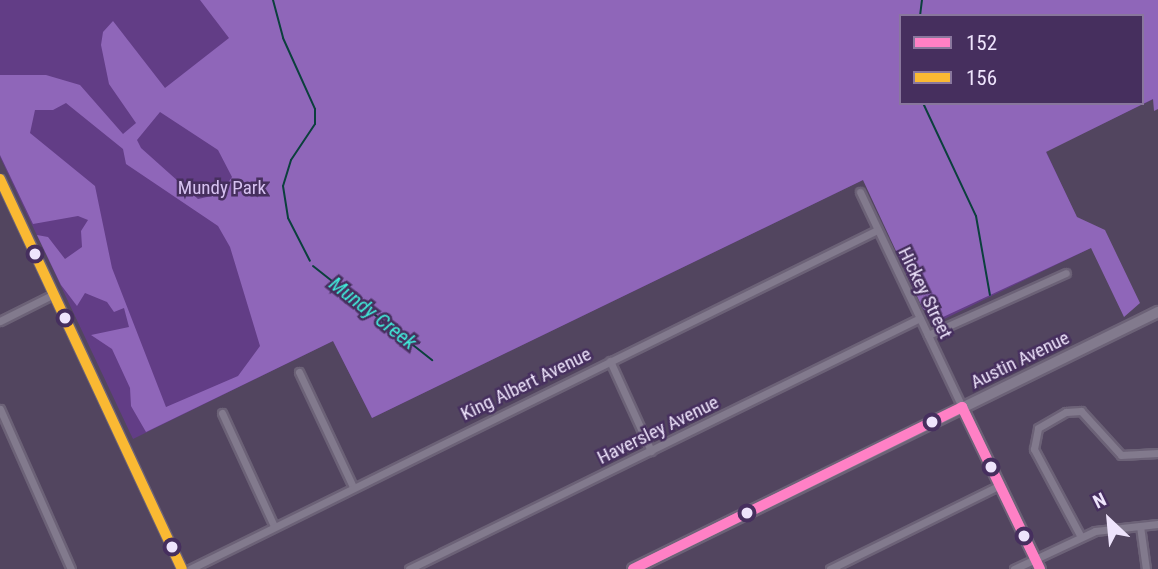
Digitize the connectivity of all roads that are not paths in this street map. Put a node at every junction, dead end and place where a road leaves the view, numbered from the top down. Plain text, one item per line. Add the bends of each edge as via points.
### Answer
1 (0, 179) edge
2 (860, 192) dead end
3 (877, 230) junction
4 (1066, 273) dead end
5 (54, 294) junction
6 (1158, 312) edge
7 (920, 318) junction
8 (0, 321) edge
9 (928, 335) junction
10 (610, 361) junction
11 (299, 372) dead end
12 (962, 407) junction
13 (0, 409) edge
14 (222, 413) dead end
15 (651, 452) junction
16 (1158, 453) edge
17 (1000, 485) junction
18 (353, 487) junction
19 (1158, 524) edge
20 (274, 526) junction
21 (1140, 526) junction
22 (1081, 537) junction
23 (1035, 559) junction
24 (71, 569) edge
25 (182, 569) edge
26 (190, 569) edge
27 (409, 569) edge
28 (633, 569) edge
29 (830, 569) edge
30 (1014, 569) edge
31 (1040, 569) edge
32 (1146, 569) edge

1 - 5 street
2 - 3 street, Hickey Street
3 - 7 street, Hickey Street
3 - 10 street, King Albert Avenue
4 - 9 street
5 - 8 street
5 - 25 street
6 - 12 main road, Austin Avenue
7 - 9 street, Hickey Street
7 - 15 street, Haversley Avenue
9 - 12 street, Hickey Street
10 - 15 street
10 - 18 street, King Albert Avenue
11 - 18 street
12 - 17 street
12 - 28 main road, Austin Avenue
13 - 24 street
14 - 20 street
15 - 27 street, Haversley Avenue
16 - 22 street via 1121,455 1081,411 1066,412 1038,428 1034,449
17 - 23 street
17 - 29 street
18 - 20 street, King Albert Avenue
19 - 21 street
20 - 26 street, King Albert Avenue
21 - 22 street
21 - 32 street
22 - 23 street
23 - 30 street
23 - 31 street

